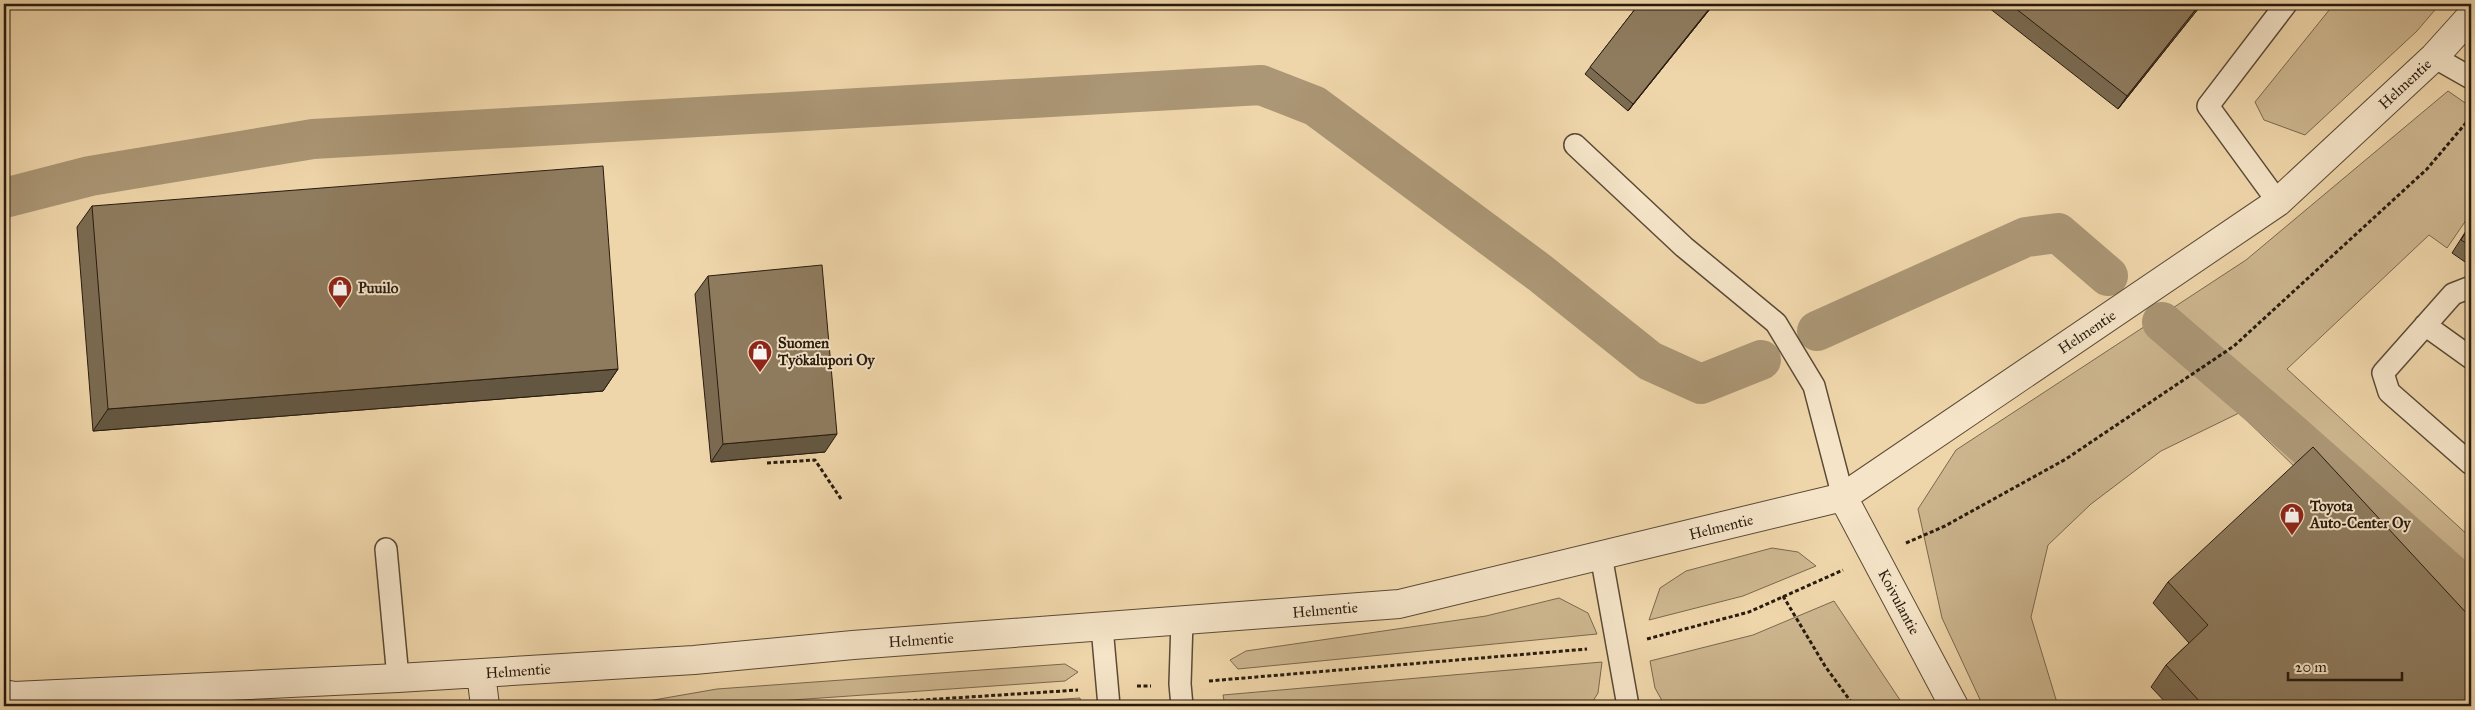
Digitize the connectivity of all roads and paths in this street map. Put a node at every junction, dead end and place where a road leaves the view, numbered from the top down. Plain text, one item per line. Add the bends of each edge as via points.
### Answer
1 (2286, 4) edge
2 (2471, 16) edge
3 (2434, 57) junction
4 (2471, 78) edge
5 (1575, 145) dead end
6 (2278, 202) junction
7 (2471, 287) edge
8 (2425, 325) junction
9 (2471, 358) edge
10 (767, 464) edge
11 (2471, 464) edge
12 (1843, 497) junction
13 (841, 499) dead end
14 (386, 549) dead end
15 (1602, 555) junction
16 (1783, 596) dead end
17 (1182, 622) junction
18 (1102, 627) junction
19 (481, 673) junction
20 (398, 678) junction
21 (4, 694) edge
22 (176, 697) edge
23 (485, 706) edge
24 (1109, 706) edge
25 (1182, 706) edge
26 (1628, 706) edge
27 (1854, 706) edge
28 (1954, 706) edge

1 - 6 lane via 2208,106
2 - 3 street, Helmentie
3 - 4 lane
3 - 6 street, Helmentie
5 - 12 lane via 1684,247 1776,323 1814,386
6 - 12 street, Helmentie
7 - 8 lane via 2452,294
8 - 9 lane
8 - 11 lane via 2383,373 2389,392
10 - 13 path via 815,460
12 - 15 street, Helmentie
12 - 28 street, Koivulantie
14 - 20 lane
15 - 17 street, Helmentie via 1399,604
15 - 26 lane
16 - 27 path via 1825,666
17 - 18 street, Helmentie
17 - 25 lane
18 - 19 street, Helmentie via 694,660
18 - 24 lane
19 - 20 street, Helmentie
19 - 23 street
20 - 22 street, Helmentie
21 - 22 street, Helmentie

